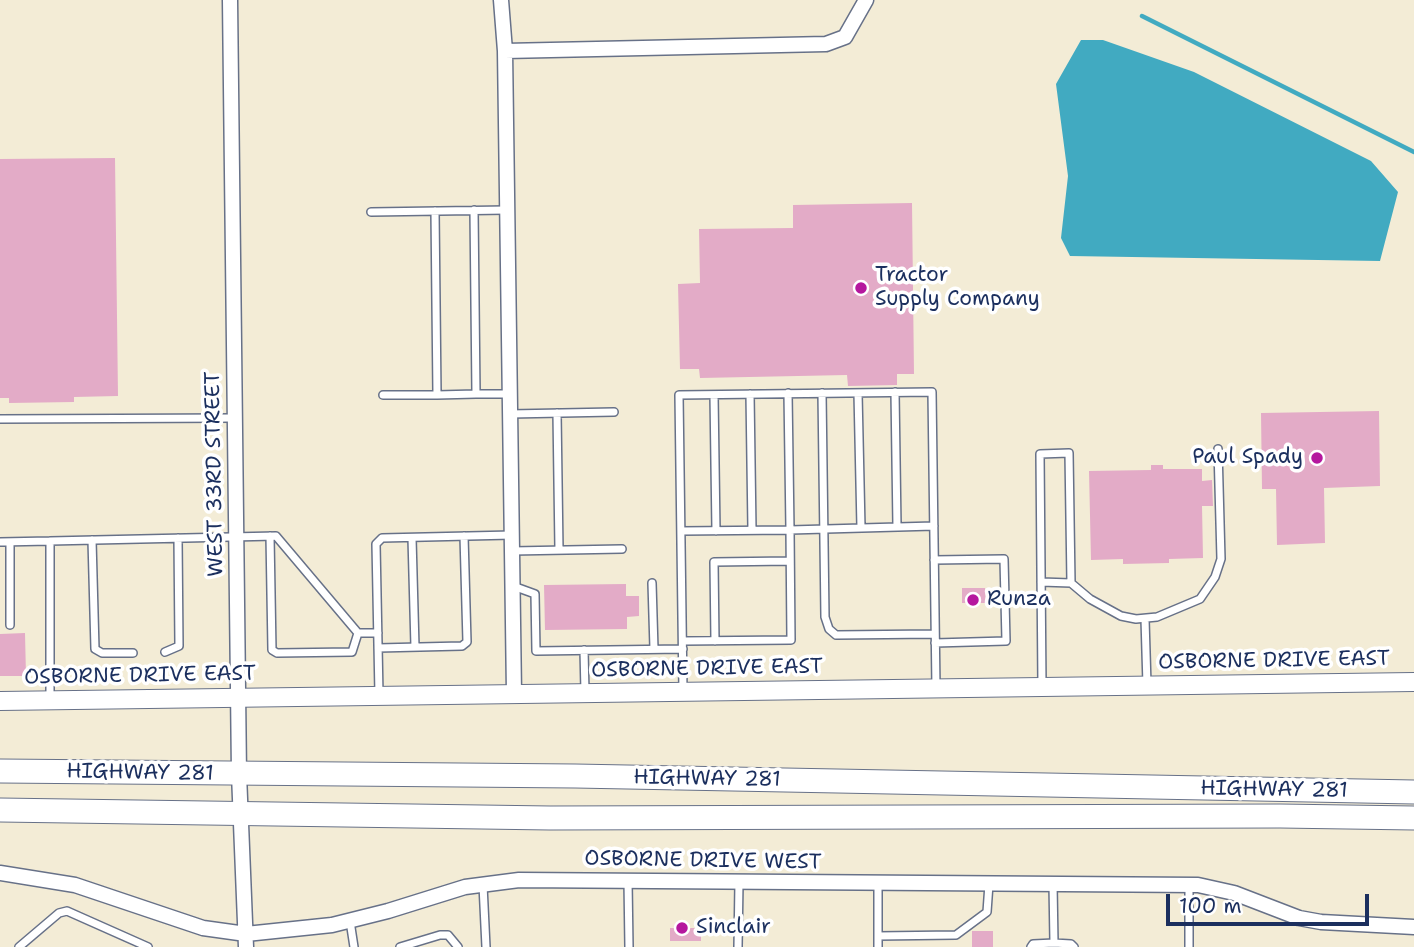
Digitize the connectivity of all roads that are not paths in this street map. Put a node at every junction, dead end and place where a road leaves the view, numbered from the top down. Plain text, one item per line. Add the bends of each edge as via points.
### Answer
1 (230, 0) edge
2 (501, 0) edge
3 (866, 0) edge
4 (505, 51) junction
5 (474, 210) junction
6 (507, 210) junction
7 (435, 211) junction
8 (371, 212) dead end
9 (895, 392) junction
10 (788, 393) junction
11 (822, 393) junction
12 (859, 393) junction
13 (476, 394) junction
14 (510, 394) junction
15 (714, 394) junction
16 (750, 394) junction
17 (383, 395) dead end
18 (437, 395) junction
19 (614, 412) dead end
20 (557, 413) junction
21 (510, 414) junction
22 (235, 418) junction
23 (0, 419) edge
24 (1218, 449) dead end
25 (934, 526) junction
26 (897, 527) junction
27 (861, 528) junction
28 (824, 529) junction
29 (752, 530) junction
30 (790, 530) junction
31 (681, 531) junction
32 (716, 531) junction
33 (512, 535) junction
34 (270, 536) junction
35 (464, 536) junction
36 (236, 537) junction
37 (412, 537) junction
38 (178, 538) junction
39 (92, 540) junction
40 (50, 541) junction
41 (0, 542) edge
42 (10, 542) junction
43 (622, 549) dead end
44 (559, 550) junction
45 (512, 551) junction
46 (934, 560) junction
47 (790, 561) junction
48 (1041, 582) junction
49 (652, 583) dead end
50 (1071, 583) junction
51 (513, 586) junction
52 (1144, 618) junction
53 (10, 625) dead end
54 (358, 633) junction
55 (378, 633) junction
56 (935, 634) junction
57 (715, 641) junction
58 (935, 643) junction
59 (683, 645) junction
60 (415, 647) junction
61 (378, 648) junction
62 (654, 649) junction
63 (584, 650) junction
64 (165, 652) dead end
65 (133, 653) dead end
66 (1414, 682) edge
67 (1147, 685) junction
68 (1042, 687) junction
69 (936, 688) junction
70 (683, 692) junction
71 (585, 693) junction
72 (514, 694) junction
73 (379, 696) junction
74 (238, 698) junction
75 (50, 700) junction
76 (0, 701) edge
77 (0, 771) edge
78 (239, 774) junction
79 (1414, 792) edge
80 (0, 810) edge
81 (241, 813) junction
82 (1414, 818) edge
83 (0, 873) edge
84 (628, 881) junction
85 (739, 883) junction
86 (878, 883) junction
87 (989, 884) junction
88 (1052, 884) junction
89 (483, 885) junction
90 (1189, 885) junction
91 (350, 920) junction
92 (1414, 927) edge
93 (878, 936) junction
94 (246, 941) edge
95 (1054, 943) junction
96 (415, 946) edge
97 (19, 947) edge
98 (148, 947) edge
99 (354, 947) edge
100 (400, 947) edge
101 (457, 947) edge
102 (486, 947) edge
103 (629, 947) edge
104 (738, 947) edge
105 (878, 947) edge
106 (1031, 947) edge
107 (1074, 947) edge
108 (1189, 947) edge

1 - 22 street, WEST 33RD STREET
2 - 4 street
3 - 4 street via 845,37 817,46
4 - 6 street
5 - 6 lane
5 - 7 lane
5 - 13 lane
6 - 14 street
7 - 8 lane
7 - 18 lane
9 - 12 lane
9 - 25 lane via 932,392
9 - 26 lane
10 - 11 lane
10 - 16 lane
10 - 30 lane
11 - 12 lane
11 - 28 lane
12 - 27 lane
13 - 14 lane
13 - 18 lane
14 - 21 street
15 - 16 lane
15 - 31 lane via 679,395
15 - 32 lane
16 - 29 lane
17 - 18 lane
19 - 20 lane
20 - 21 lane
20 - 44 lane
21 - 33 street
22 - 23 lane
22 - 36 street, WEST 33RD STREET
24 - 52 lane via 1222,542 1215,577 1200,599
25 - 26 lane
25 - 46 lane
26 - 27 lane
27 - 28 lane
28 - 30 lane
28 - 56 lane via 829,629 836,635
29 - 30 lane
29 - 32 lane
30 - 47 lane
31 - 32 lane
31 - 59 lane
33 - 35 lane
33 - 45 street
34 - 36 lane
34 - 54 lane via 276,536
34 - 54 lane via 272,650 352,652
35 - 37 lane
35 - 60 lane via 467,642 462,646
36 - 38 lane
36 - 74 street, WEST 33RD STREET
37 - 55 lane via 382,538 376,544
37 - 60 lane
38 - 39 lane
38 - 64 lane via 179,646
39 - 40 lane
39 - 65 lane via 95,649
40 - 42 lane
40 - 75 lane
41 - 42 lane
42 - 53 lane
43 - 44 lane
44 - 45 lane
45 - 51 street
46 - 56 lane
46 - 58 lane via 1004,559 1006,641
47 - 57 lane via 791,640
47 - 57 lane via 714,562
48 - 50 lane
48 - 50 lane via 1040,454 1069,453
48 - 68 lane
49 - 62 lane
50 - 52 lane via 1121,616
51 - 63 lane via 535,594 536,651
51 - 72 street
52 - 67 lane
54 - 55 lane
55 - 61 lane
56 - 58 lane
57 - 59 lane
58 - 69 lane
59 - 62 lane
59 - 70 lane
60 - 61 lane
61 - 73 lane
62 - 63 lane
63 - 71 lane
66 - 67 street, OSBORNE DRIVE EAST
67 - 68 street, OSBORNE DRIVE EAST
68 - 69 street, OSBORNE DRIVE EAST
69 - 70 street, OSBORNE DRIVE EAST
70 - 71 street, OSBORNE DRIVE EAST
71 - 72 street, OSBORNE DRIVE EAST
72 - 73 street, OSBORNE DRIVE EAST
73 - 74 street, OSBORNE DRIVE EAST
74 - 75 street, OSBORNE DRIVE EAST
74 - 78 street, WEST 33RD STREET
75 - 76 street, OSBORNE DRIVE EAST
77 - 78 highway, HIGHWAY 281
78 - 79 highway, HIGHWAY 281
78 - 81 street, WEST 33RD STREET
80 - 81 highway, HIGHWAY 281
81 - 82 highway, HIGHWAY 281 via 550,818
81 - 94 street, WEST 33RD STREET
83 - 94 street, OSBORNE DRIVE WEST via 75,885
84 - 85 street, OSBORNE DRIVE WEST
84 - 89 street, OSBORNE DRIVE WEST via 519,880
84 - 103 lane
85 - 86 street, OSBORNE DRIVE WEST
85 - 104 lane
86 - 87 street, OSBORNE DRIVE WEST
86 - 93 lane
87 - 88 street, OSBORNE DRIVE WEST
87 - 93 lane via 987,912 956,935
88 - 90 street, OSBORNE DRIVE WEST
88 - 95 lane
89 - 91 street, OSBORNE DRIVE WEST
89 - 102 lane
90 - 92 street, OSBORNE DRIVE WEST via 1234,892 1299,918
90 - 108 lane
91 - 94 street, OSBORNE DRIVE WEST
91 - 99 lane
93 - 105 lane
95 - 106 lane
95 - 107 lane
96 - 100 lane
96 - 101 lane via 447,935
97 - 98 lane via 67,911

